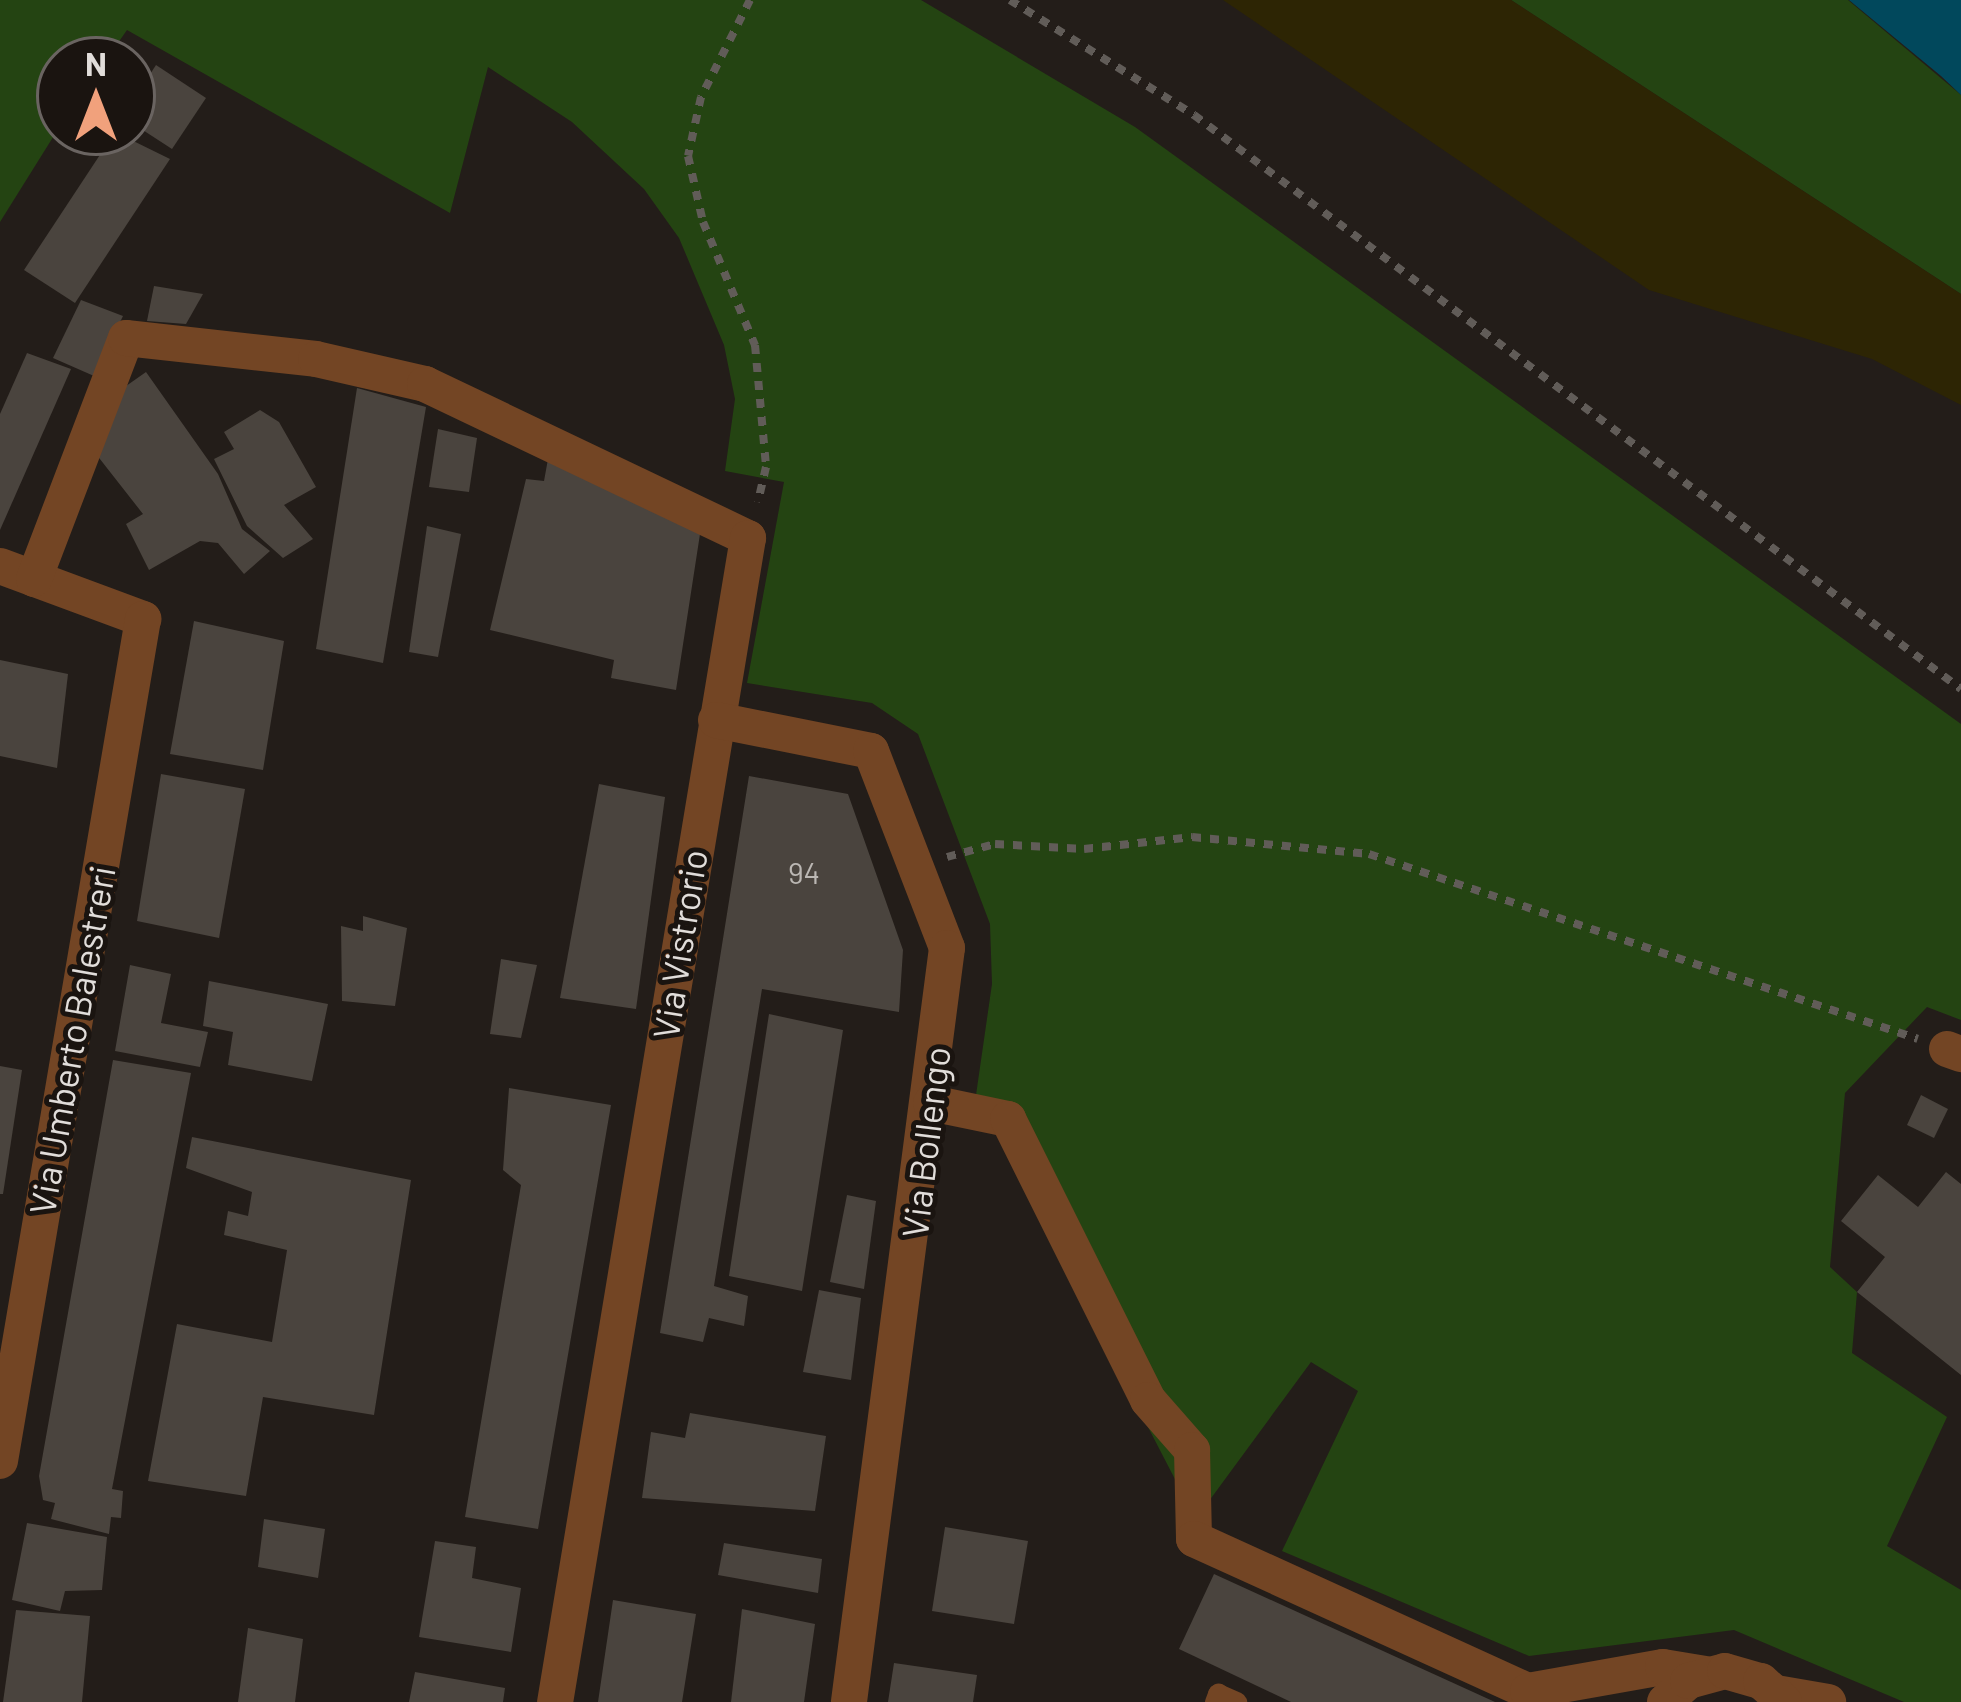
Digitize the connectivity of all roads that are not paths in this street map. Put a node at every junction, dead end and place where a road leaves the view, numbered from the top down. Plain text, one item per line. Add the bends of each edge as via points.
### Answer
1 (17, 573) edge
2 (716, 720) junction
3 (931, 1102) junction
4 (0, 1461) edge
5 (1705, 1674) junction
6 (1780, 1697) edge
7 (1542, 1699) edge
8 (555, 1702) edge
9 (849, 1702) edge
10 (1214, 1702) edge
11 (1236, 1702) edge
12 (1665, 1702) edge
13 (1828, 1702) edge

1 - 2 street, Via Vistrorio via 126,338 316,358 425,384 748,538
1 - 4 street, Via Umberto Balestreri via 143,620
2 - 3 street, Via Bollengo via 871,752 947,948
2 - 8 street, Via Vistrorio
3 - 7 street via 1008,1119 1148,1400 1192,1450 1195,1539
3 - 9 street, Via Bollengo
5 - 6 street via 1743,1674
5 - 7 street via 1663,1667
5 - 12 street
6 - 13 street
10 - 11 lane via 1218,1694

